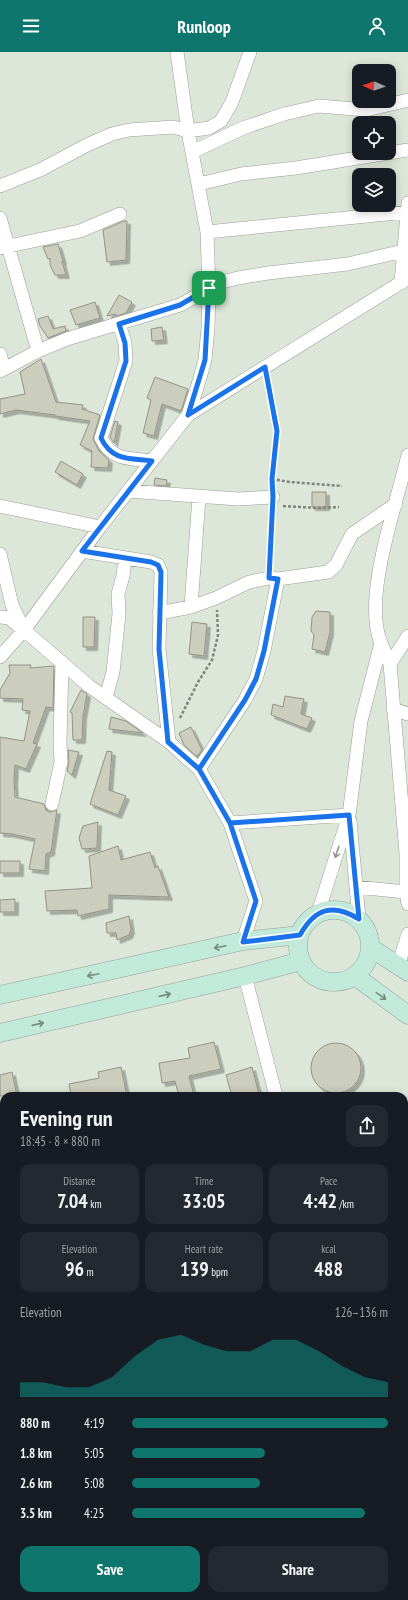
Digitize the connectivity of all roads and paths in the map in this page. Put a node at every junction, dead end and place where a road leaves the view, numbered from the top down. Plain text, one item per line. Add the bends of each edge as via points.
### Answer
1 (177, 52) edge
2 (250, 52) edge
3 (408, 100) edge
4 (188, 131) junction
5 (408, 150) edge
6 (192, 152) junction
7 (199, 184) junction
8 (0, 186) edge
9 (407, 208) edge
10 (120, 214) dead end
11 (0, 218) edge
12 (208, 232) junction
13 (4, 248) edge
14 (403, 251) junction
15 (404, 281) edge
16 (209, 288) junction
17 (119, 324) junction
18 (38, 351) junction
19 (0, 354) edge
20 (265, 367) junction
21 (2, 370) edge
22 (188, 415) junction
23 (152, 461) junction
24 (407, 464) edge
25 (272, 479) junction
26 (342, 486) dead end
27 (128, 491) junction
28 (199, 497) junction
29 (273, 501) junction
30 (396, 504) junction
31 (0, 506) edge
32 (339, 507) dead end
33 (100, 527) junction
34 (82, 551) junction
35 (0, 554) edge
36 (125, 558) junction
37 (273, 578) junction
38 (216, 598) junction
39 (192, 607) junction
40 (159, 612) junction
41 (0, 617) edge
42 (24, 630) junction
43 (408, 636) edge
44 (381, 643) junction
45 (0, 657) edge
46 (62, 662) junction
47 (390, 664) junction
48 (106, 698) junction
49 (393, 709) junction
50 (408, 714) edge
51 (168, 742) junction
52 (199, 769) junction
53 (404, 785) edge
54 (52, 804) dead end
55 (349, 815) junction
56 (230, 823) junction
57 (407, 853) edge
58 (356, 887) junction
59 (407, 898) edge
60 (318, 913) junction
61 (359, 919) junction
62 (408, 934) edge
63 (300, 935) junction
64 (243, 942) junction
65 (371, 948) junction
66 (301, 961) junction
67 (403, 969) edge
68 (245, 976) junction
69 (355, 976) junction
70 (0, 995) edge
71 (408, 1015) edge
72 (0, 1033) edge
73 (275, 1092) edge

1 - 4 street
2 - 4 street via 232,102 221,121 209,128
3 - 6 street via 366,110 319,106 284,114 242,128
4 - 6 street
4 - 8 street via 173,127 138,128 112,134 40,170
5 - 7 street via 241,174
6 - 7 street
7 - 12 street
9 - 12 street
9 - 14 street
10 - 13 street via 80,231
11 - 13 street
12 - 16 street
13 - 18 street
14 - 15 street
14 - 16 street via 348,264 238,278
15 - 20 street
16 - 17 street via 180,305
16 - 22 street via 205,360
17 - 18 street via 67,338
17 - 23 street via 125,343 126,361 101,438 104,445 117,457
18 - 21 street
19 - 21 street
20 - 22 street
20 - 25 path via 277,431
22 - 23 street
23 - 27 street
24 - 30 street
25 - 26 path
25 - 29 path
27 - 28 street
27 - 33 street
28 - 29 street
28 - 39 street
29 - 32 path via 318,508
29 - 37 path
30 - 37 street via 352,534 332,570 308,576
30 - 44 street via 377,581 376,633
31 - 33 street
33 - 34 street
34 - 36 street
34 - 42 street
35 - 42 street via 12,605
36 - 40 street via 158,565 161,572
36 - 48 street via 118,594 119,614 113,672
37 - 38 street via 249,582
37 - 52 street via 264,651 256,679
38 - 39 street
38 - 51 path via 218,635 212,660
39 - 40 street
40 - 51 street via 159,649
41 - 42 street via 9,618
42 - 45 street
42 - 46 street
43 - 47 street
44 - 47 street
44 - 55 street via 361,721
46 - 48 street
46 - 54 street via 61,762
47 - 49 street
48 - 51 street
49 - 50 street
49 - 53 street
51 - 52 street
52 - 56 street
53 - 57 street
55 - 56 street
55 - 58 street
55 -> 60 street
56 - 64 street via 256,901
57 - 59 street
58 - 59 street
58 - 61 street
60 - 61 main road via 332,909 347,911
60 - 63 main road via 307,922
61 - 65 main road via 367,928
62 - 67 street
63 - 64 main road
63 - 66 main road via 298,948
64 -> 70 main road
65 - 67 main road
65 - 69 main road via 365,966
66 - 68 main road
66 - 69 main road via 311,974 324,981 340,982
72 -> 68 main road
68 - 73 street
69 -> 71 main road

